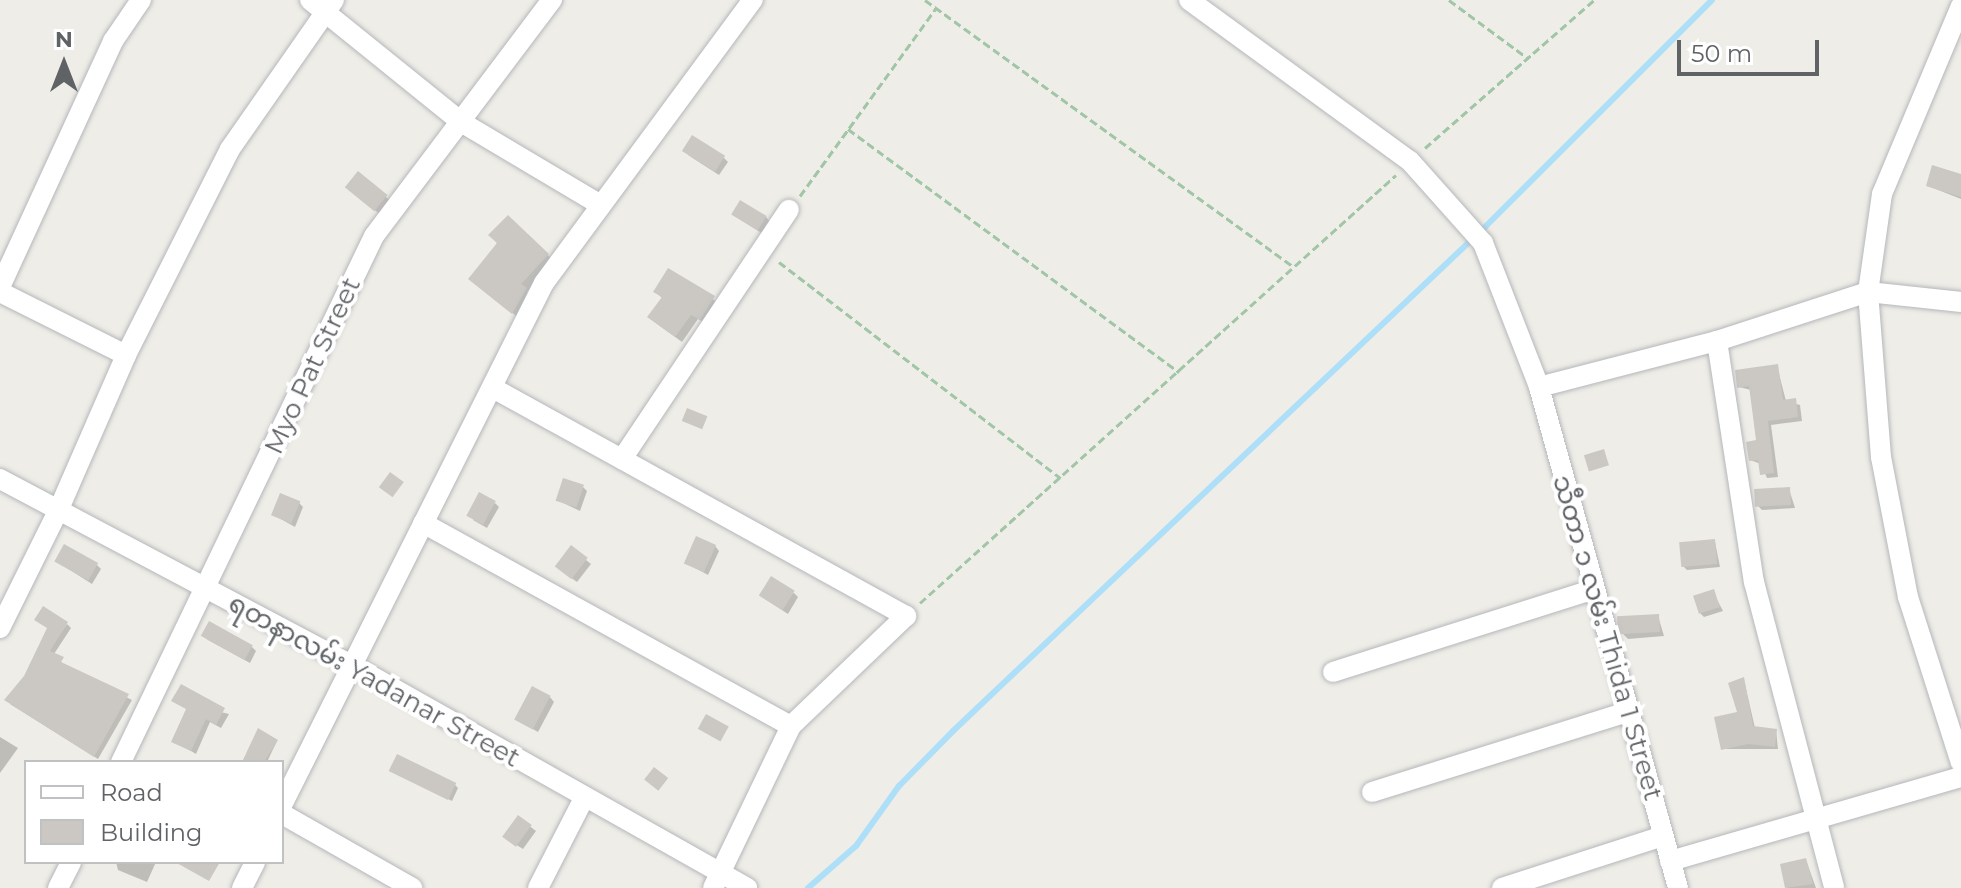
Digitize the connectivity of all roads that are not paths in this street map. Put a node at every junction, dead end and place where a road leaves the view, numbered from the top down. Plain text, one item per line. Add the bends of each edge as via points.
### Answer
1 (141, 0) edge
2 (552, 0) edge
3 (753, 0) edge
4 (1189, 0) edge
5 (323, 4) edge
6 (1961, 6) edge
7 (461, 122) junction
8 (599, 204) junction
9 (789, 210) road end
10 (0, 290) edge
11 (1868, 292) junction
12 (1961, 302) edge
13 (1717, 341) junction
14 (126, 355) junction
15 (1539, 387) junction
16 (493, 388) junction
17 (622, 459) junction
18 (0, 479) edge
19 (58, 511) junction
20 (423, 523) junction
21 (207, 590) junction
22 (1591, 590) junction
23 (0, 628) edge
24 (350, 664) junction
25 (1333, 672) dead end
26 (1627, 712) junction
27 (791, 726) junction
28 (122, 760) edge
29 (1961, 763) edge
30 (1961, 777) edge
31 (1372, 792) dead end
32 (584, 798) junction
33 (284, 801) edge
34 (284, 815) edge
35 (1814, 819) junction
36 (1663, 836) junction
37 (1670, 861) junction
38 (70, 864) edge
39 (254, 864) edge
40 (716, 881) edge
41 (58, 888) edge
42 (242, 888) edge
43 (412, 888) edge
44 (538, 888) edge
45 (747, 888) edge
46 (1502, 888) edge
47 (1678, 888) edge
48 (1834, 888) edge

1 - 10 street via 113,41
2 - 7 street, Myo Pat Street
3 - 8 street
4 - 15 street, သီတာ ၁ လမ်း Thida 1 Street via 1410,161 1470,225 1483,243
5 - 7 street
5 - 14 street via 230,149
6 - 11 street via 1882,194
7 - 8 street
7 - 21 street, Myo Pat Street via 374,236
8 - 16 street via 544,283
9 - 17 street
10 - 14 street
11 - 12 street
11 - 13 street
11 - 29 street via 1881,457 1908,597
13 - 15 street
13 - 35 street via 1754,582
14 - 19 street
15 - 22 street, သီတာ ၁ လမ်း Thida 1 Street
16 - 17 street
16 - 20 street
17 - 27 street via 906,616
18 - 19 street, ရတနာလမ်း Yadanar Street
19 - 21 street, ရတနာလမ်း Yadanar Street
19 - 23 street
20 - 24 street
20 - 27 street
21 - 24 street, ရတနာလမ်း Yadanar Street
21 - 28 street, Myo Pat Street
22 - 25 street
22 - 26 street, သီတာ ၁ လမ်း Thida 1 Street
24 - 32 street, ရတနာလမ်း Yadanar Street
24 - 33 street
26 - 31 street
26 - 36 street, သီတာ ၁ လမ်း Thida 1 Street
27 - 40 street
30 - 35 street
32 - 40 street, ရတနာလမ်း Yadanar Street
32 - 44 street
34 - 43 street
35 - 37 street
35 - 48 street
36 - 37 street, သီတာ ၁ လမ်း Thida 1 Street
36 - 46 street
37 - 47 street, သီတာ ၁ လမ်း Thida 1 Street
38 - 41 street
39 - 42 street
40 - 45 street, ရတနာလမ်း Yadanar Street

